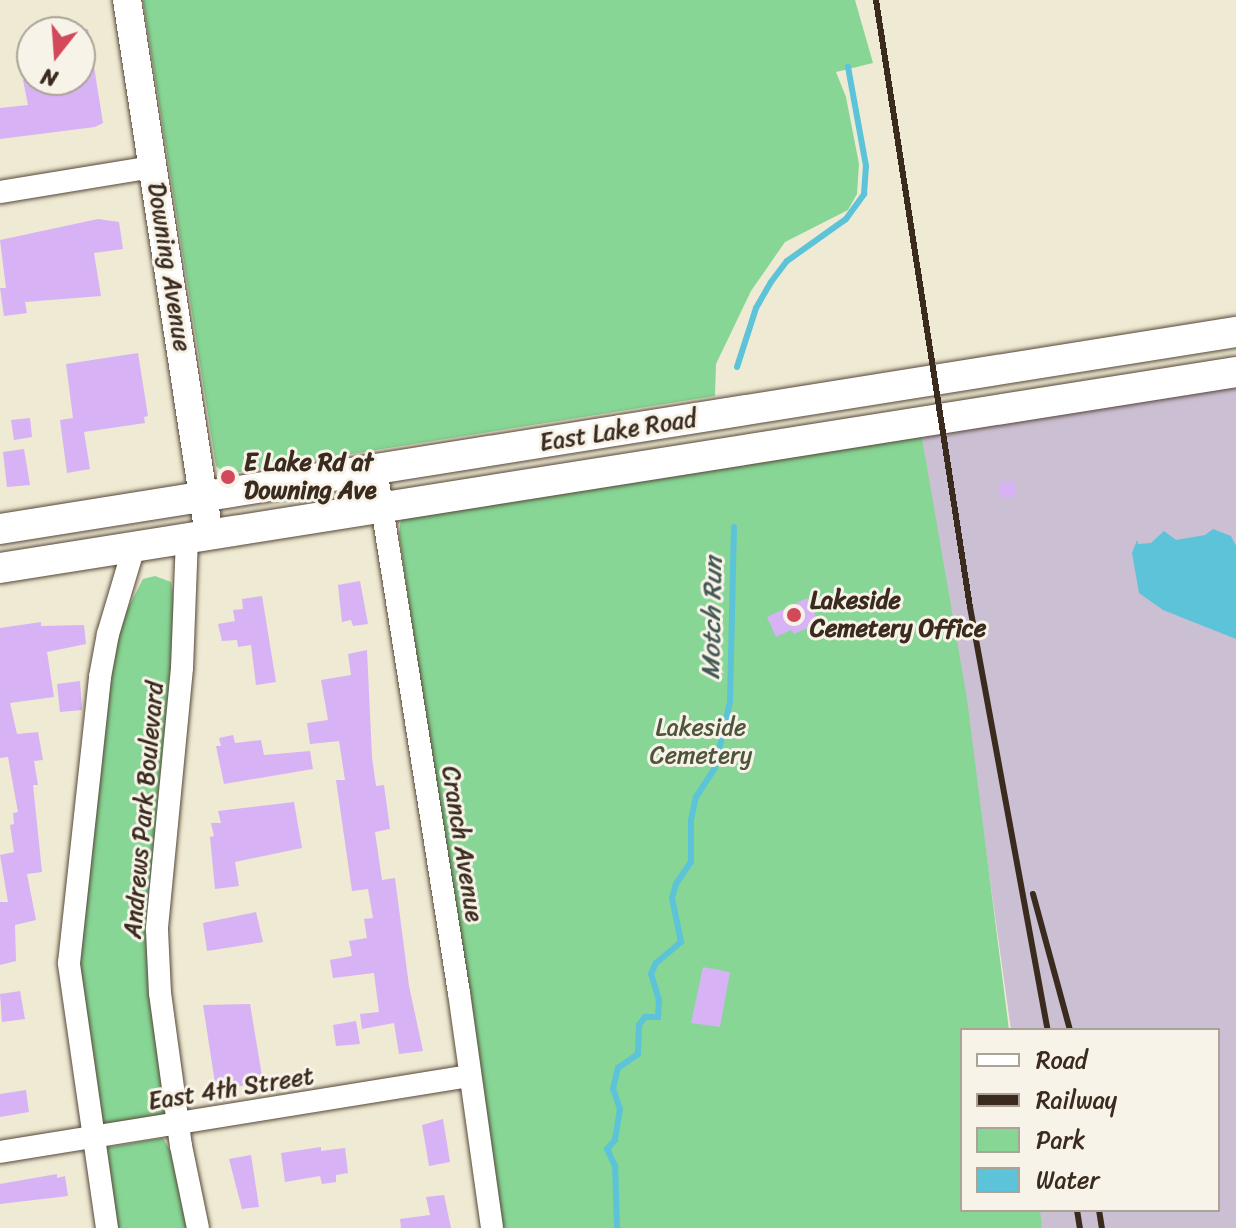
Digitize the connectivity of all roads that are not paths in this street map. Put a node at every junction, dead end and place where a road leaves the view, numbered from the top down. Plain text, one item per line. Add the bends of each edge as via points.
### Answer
1 (127, 0) edge
2 (153, 167) junction
3 (0, 192) edge
4 (1236, 332) edge
5 (1236, 372) edge
6 (376, 469) junction
7 (204, 497) junction
8 (384, 507) junction
9 (0, 529) edge
10 (198, 536) junction
11 (134, 547) junction
12 (0, 568) edge
13 (470, 1076) junction
14 (179, 1125) junction
15 (93, 1137) junction
16 (0, 1152) edge
17 (107, 1228) edge
18 (198, 1228) edge
19 (492, 1228) edge

1 - 2 street, Downing Avenue
2 - 3 street
2 - 7 street, Downing Avenue
4 - 6 main road, East Lake Road
5 - 8 main road, East Lake Road
6 - 7 main road, East Lake Road
6 - 8 street, Cranch Avenue
7 - 9 main road, East Lake Road
7 - 10 street, Downing Avenue
8 - 10 main road, East Lake Road
8 - 13 street, Cranch Avenue
10 - 11 main road, East Lake Road
10 - 14 street, Andrews Park Boulevard via 157,930 160,993
11 - 12 main road, East Lake Road
11 - 15 street via 100,677 72,917 73,1007
13 - 14 street, East 4th Street
13 - 19 street, Cranch Avenue
14 - 15 street, East 4th Street
14 - 18 street, Andrews Park Boulevard
15 - 16 street, East 4th Street
15 - 17 street

